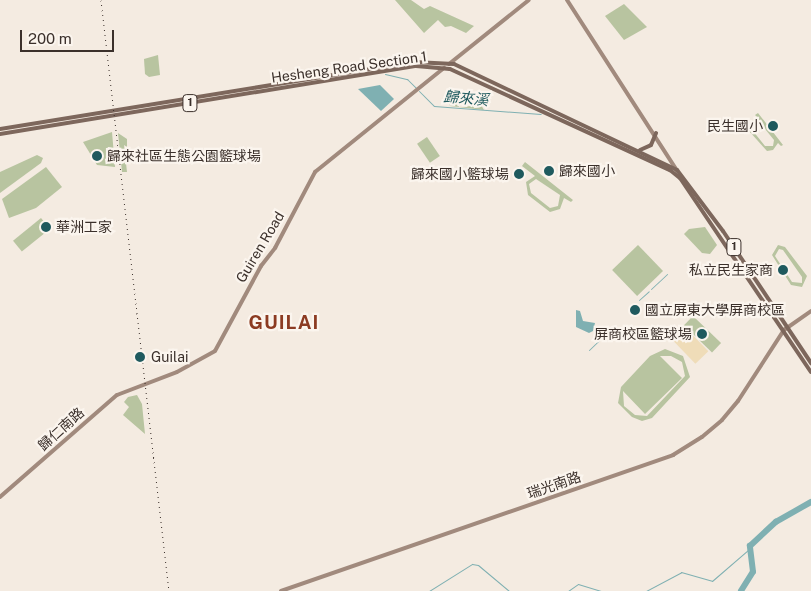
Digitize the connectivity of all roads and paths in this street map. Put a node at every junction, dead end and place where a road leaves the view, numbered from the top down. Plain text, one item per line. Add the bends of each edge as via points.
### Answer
1 (530, 0) edge
2 (567, 0) edge
3 (450, 64) junction
4 (445, 68) junction
5 (382, 69) junction
6 (0, 130) edge
7 (656, 133) junction
8 (0, 134) edge
9 (640, 150) junction
10 (677, 170) junction
11 (680, 178) junction
12 (811, 311) edge
13 (786, 329) junction
14 (811, 363) edge
15 (811, 372) edge
16 (144, 386) joint
17 (0, 498) edge
18 (281, 591) edge

1 - 3 street, Guiren Road
2 - 7 street
3 - 4 street, Guiren Road
3 - 5 main road, Hesheng Road Section 1 / 1 via 425,61
3 - 9 main road, Hesheng Road Section 1 / 1
4 - 5 main road, Hesheng Road Section 1 / 1
4 - 11 main road, Hesheng Road Section 1 / 1 via 670,170
4 - 16 street, Guiren Road via 315,172 215,351
5 - 6 main road, Hesheng Road Section 1 / 1
5 - 8 main road, Hesheng Road Section 1 / 1
7 - 9 main road via 650,145
7 - 10 street
9 - 10 main road, Hesheng Road Section 1 / 1
10 - 11 street
10 - 13 main road, 1
11 - 13 main road, 1
12 - 13 street
13 - 14 main road, 1
13 - 15 main road, 1
13 - 18 street, 瑞光南路 via 738,402 722,420 672,455
16 - 17 street, 歸仁南路 via 126,390 109,401

